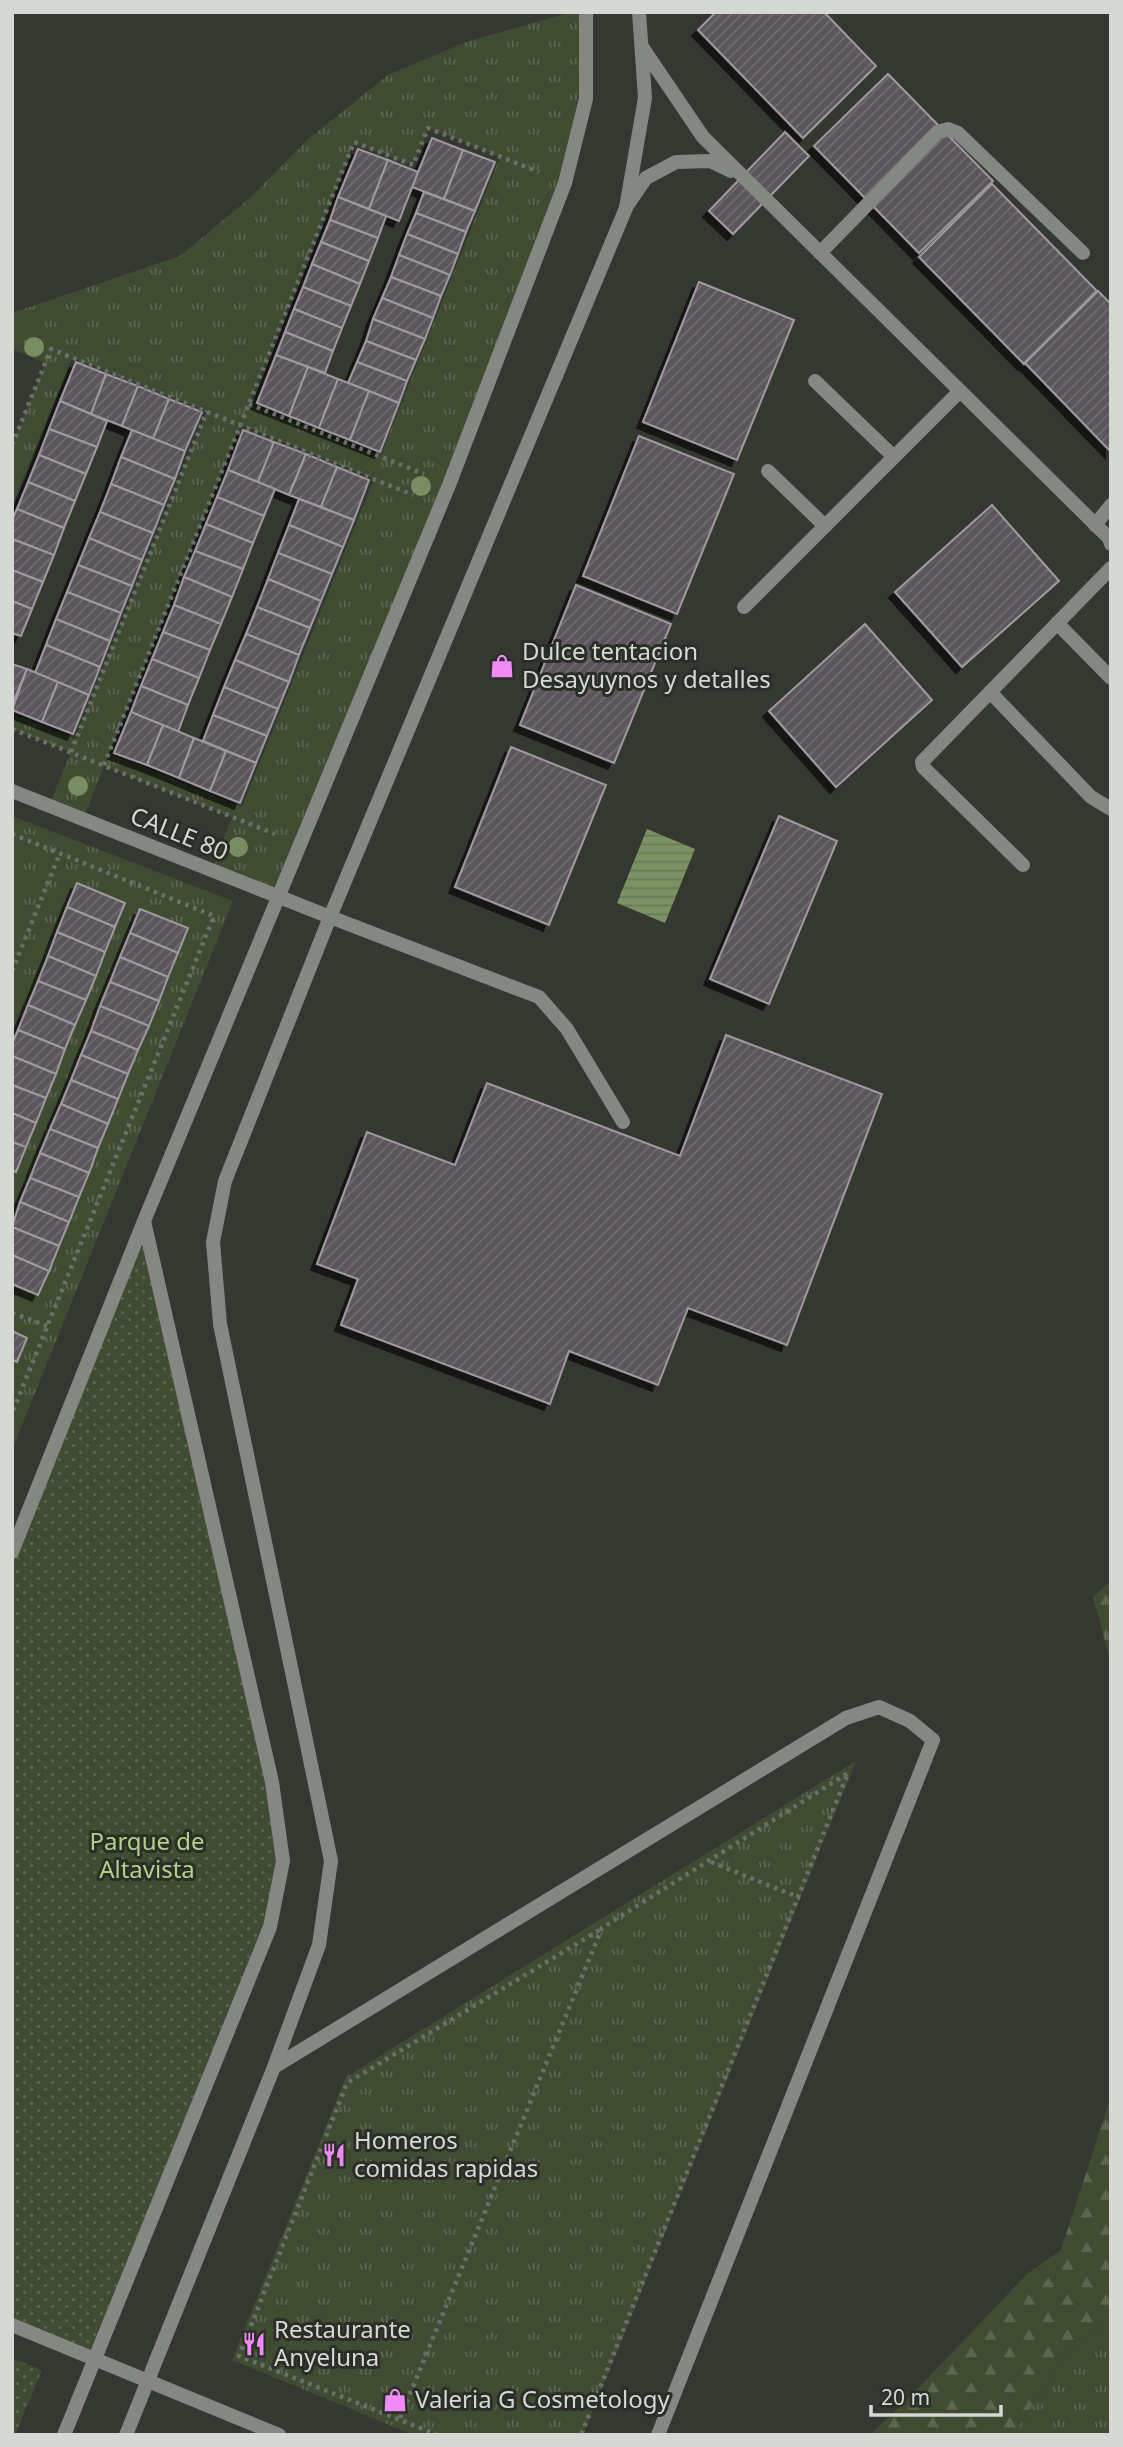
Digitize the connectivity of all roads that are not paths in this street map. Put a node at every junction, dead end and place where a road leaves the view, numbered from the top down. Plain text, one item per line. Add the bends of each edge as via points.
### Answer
1 (586, 12) edge
2 (639, 12) edge
3 (642, 47) junction
4 (742, 176) junction
5 (626, 208) junction
6 (820, 253) junction
7 (1083, 253) dead end
8 (815, 381) dead end
9 (960, 391) junction
10 (894, 457) junction
11 (768, 471) dead end
12 (1111, 505) edge
13 (1095, 525) junction
14 (825, 526) junction
15 (1111, 544) edge
16 (1111, 568) edge
17 (744, 607) dead end
18 (1057, 623) junction
19 (1111, 678) edge
20 (990, 692) junction
21 (12, 791) edge
22 (1111, 809) edge
23 (1023, 865) dead end
24 (280, 898) junction
25 (330, 917) junction
26 (623, 1122) dead end
27 (144, 1221) junction
28 (12, 1552) edge
29 (274, 2067) junction
30 (12, 2325) edge
31 (95, 2358) junction
32 (148, 2380) junction
33 (64, 2435) edge
34 (126, 2435) edge
35 (279, 2435) edge
36 (658, 2435) edge

1 - 24 street via 586,99 565,183 449,485
2 - 3 street
3 - 4 street via 703,137
3 - 5 street via 645,98
4 - 5 street via 710,161 676,162 646,178
4 - 6 street
5 - 25 street
6 - 7 street via 938,132 948,129 958,133
6 - 9 street
8 - 10 street
9 - 10 street
9 - 13 street
10 - 14 street
11 - 14 street
12 - 13 street
13 - 15 street
14 - 17 street
16 - 18 street
18 - 19 street
18 - 20 street
20 - 22 street via 1091,797
20 - 23 street via 922,762
21 - 24 street, CALLE 80
24 - 25 street, CALLE 80
24 - 27 street
25 - 26 street, CALLE 80 via 539,997 567,1029
25 - 29 street via 225,1181 213,1242 220,1324 331,1861 318,1945
27 - 28 street
27 - 31 street via 272,1782 283,1861 270,1927
29 - 32 street
29 - 36 street via 845,1717 879,1707 910,1721 933,1740
30 - 31 street
31 - 32 street
31 - 33 street
32 - 34 street
32 - 35 street

